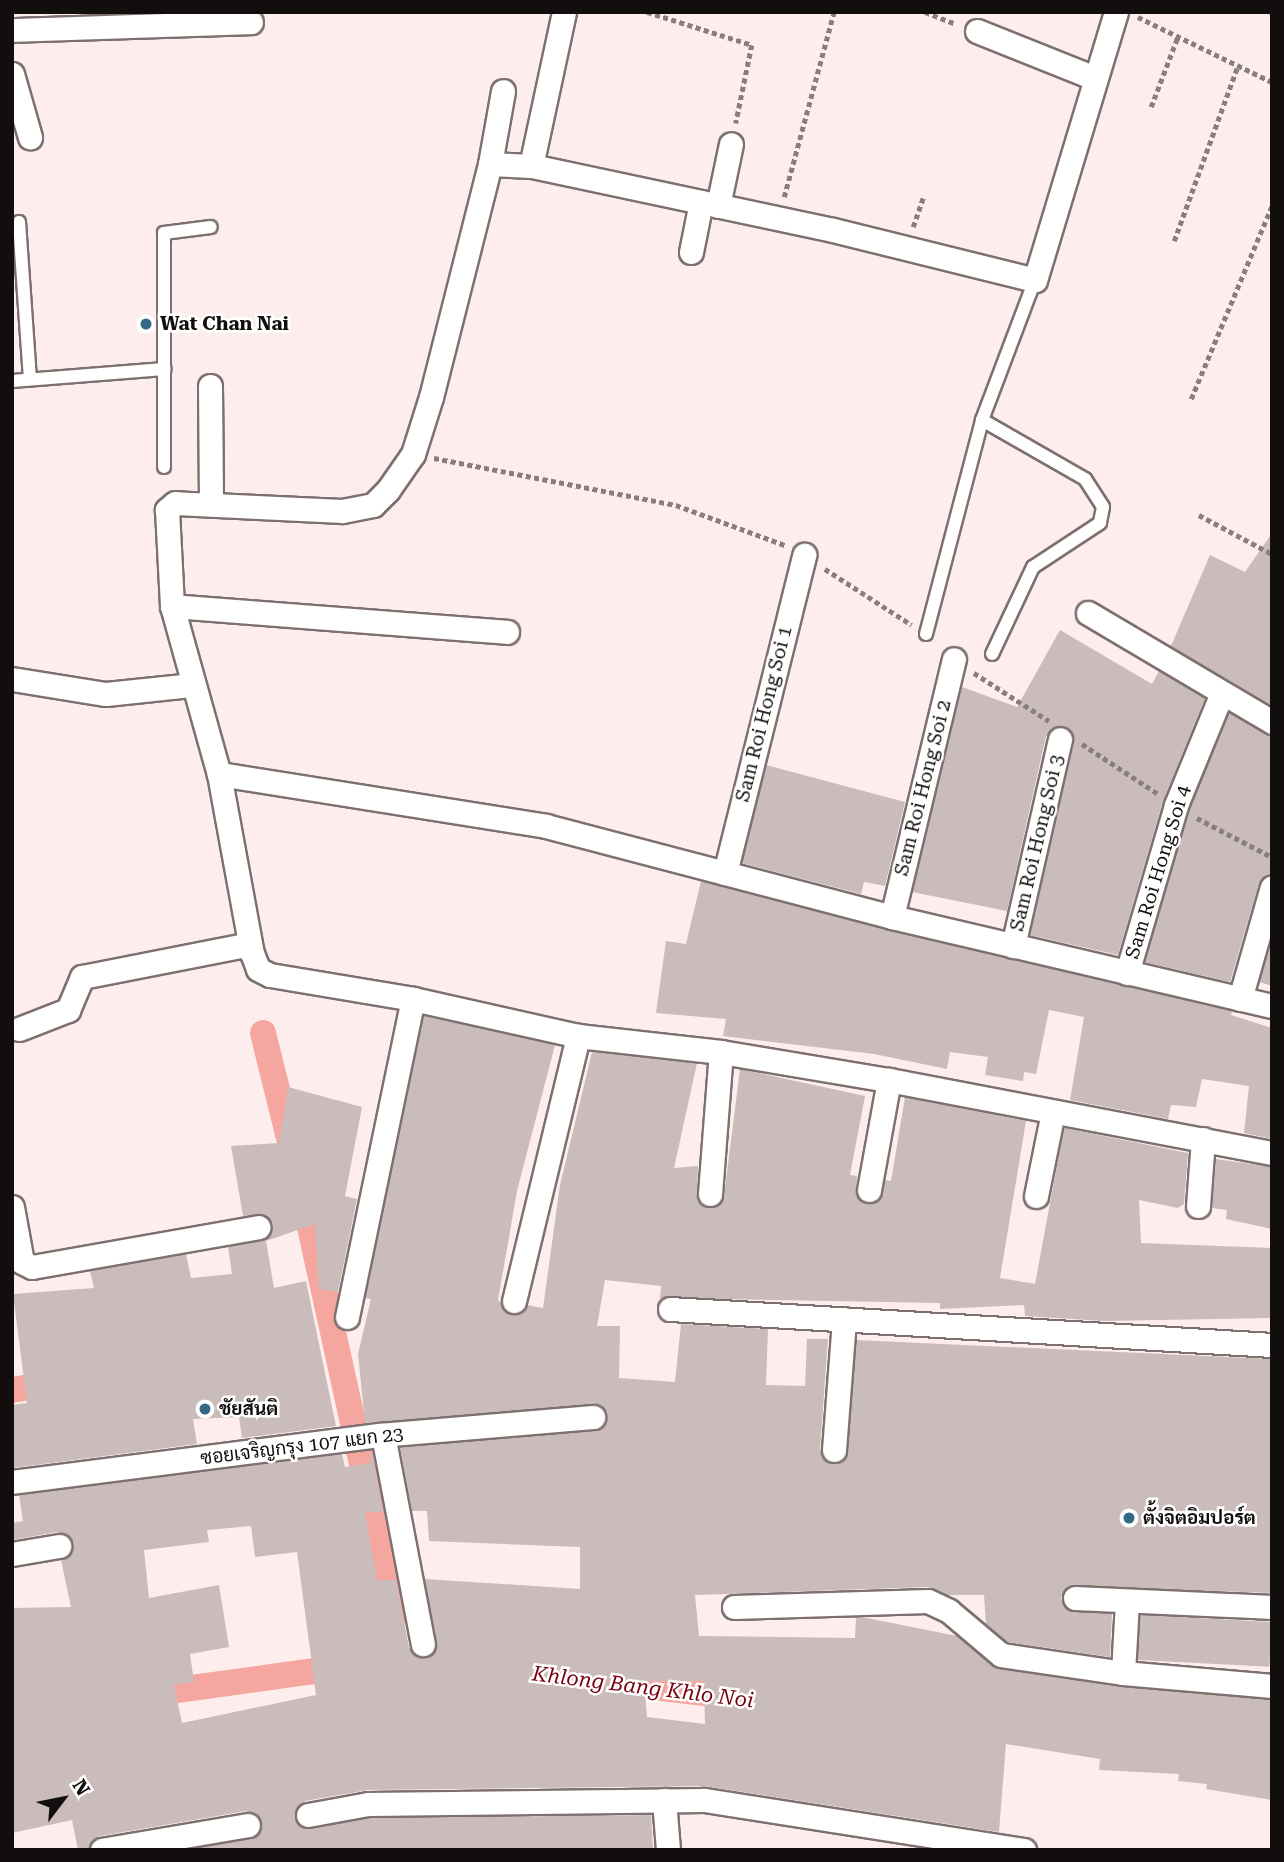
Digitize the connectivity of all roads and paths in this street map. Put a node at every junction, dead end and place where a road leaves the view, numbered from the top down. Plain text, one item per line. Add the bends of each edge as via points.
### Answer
1 (564, 12) edge
2 (647, 12) edge
3 (834, 12) edge
4 (925, 12) edge
5 (1116, 12) edge
6 (1128, 12) edge
7 (251, 22) dead end
8 (12, 30) edge
9 (977, 31) joint
10 (1178, 36) junction
11 (1238, 65) junction
12 (12, 74) edge
13 (1092, 77) junction
14 (1272, 82) edge
15 (503, 91) dead end
16 (1151, 107) dead end
17 (30, 137) dead end
18 (731, 144) joint
19 (490, 164) junction
20 (531, 166) junction
21 (923, 198) dead end
22 (710, 204) junction
23 (1272, 205) edge
24 (779, 218) junction
25 (19, 222) dead end
26 (211, 227) dead end
27 (1174, 241) dead end
28 (906, 246) junction
29 (691, 252) dead end
30 (1035, 280) junction
31 (165, 369) junction
32 (30, 379) junction
33 (12, 381) edge
34 (210, 386) dead end
35 (1191, 400) dead end
36 (982, 420) junction
37 (413, 454) junction
38 (164, 467) dead end
39 (211, 503) junction
40 (1199, 515) dead end
41 (1272, 554) edge
42 (804, 555) junction
43 (172, 606) junction
44 (1088, 613) dead end
45 (507, 632) dead end
46 (926, 634) joint
47 (992, 654) dead end
48 (954, 659) joint
49 (12, 678) edge
50 (191, 685) junction
51 (1222, 694) junction
52 (1272, 722) edge
53 (1061, 733) junction
54 (219, 774) junction
55 (1176, 805) junction
56 (1272, 857) edge
57 (725, 873) junction
58 (1272, 887) edge
59 (892, 917) junction
60 (250, 944) junction
61 (1013, 946) junction
62 (1127, 973) junction
63 (413, 999) junction
64 (1240, 999) junction
65 (1272, 1006) edge
66 (19, 1029) dead end
67 (578, 1036) junction
68 (721, 1052) junction
69 (889, 1080) junction
70 (1053, 1112) junction
71 (1203, 1139) junction
72 (1272, 1153) edge
73 (869, 1190) dead end
74 (710, 1194) dead end
75 (1036, 1196) dead end
76 (1199, 1206) dead end
77 (12, 1207) edge
78 (259, 1227) dead end
79 (514, 1301) dead end
80 (670, 1308) dead end
81 (346, 1317) dead end
82 (844, 1319) junction
83 (1272, 1345) edge
84 (593, 1418) dead end
85 (381, 1435) junction
86 (834, 1450) dead end
87 (12, 1482) edge
88 (59, 1546) dead end
89 (12, 1554) edge
90 (1075, 1598) dead end
91 (1127, 1602) junction
92 (734, 1607) dead end
93 (1272, 1607) edge
94 (423, 1644) dead end
95 (1123, 1674) junction
96 (1272, 1686) edge
97 (664, 1800) junction
98 (308, 1815) dead end
99 (248, 1825) dead end
100 (102, 1850) edge
101 (668, 1850) edge
102 (1024, 1850) edge

1 - 20 street
2 - 18 path via 752,45
3 - 24 path
4 - 9 path
5 - 13 street
6 - 10 path
7 - 8 street
9 - 13 street
10 - 11 path
10 - 16 path
11 - 14 path
11 - 27 path
12 - 17 street
13 - 30 street via 1055,226
15 - 19 street
18 - 22 street
19 - 20 street
19 - 37 street via 454,323
20 - 22 street
21 - 28 path
22 - 24 street
22 - 29 street
23 - 35 path
24 - 28 street
25 - 32 lane
26 - 31 lane via 164,233 160,296
28 - 30 street
30 - 36 lane
31 - 32 lane
31 - 38 lane
32 - 33 lane
34 - 39 street
36 - 46 lane
36 - 47 lane via 1085,479 1103,507 1100,523 1033,567
37 - 39 street via 373,505 342,511
37 - 42 path via 676,505 741,525
39 - 43 street via 175,503 167,510
40 - 41 path
42 - 46 path
42 - 57 street, Sam Roi Hong Soi 1
43 - 45 street
43 - 50 street
44 - 51 street
48 - 53 path
48 - 59 street, Sam Roi Hong Soi 2
49 - 50 street via 106,694
50 - 54 street
51 - 52 street
51 - 55 street, Sam Roi Hong Soi 4
53 - 55 path
53 - 61 street, Sam Roi Hong Soi 3
54 - 57 street via 546,826
54 - 60 street
55 - 56 path
55 - 62 street, Sam Roi Hong Soi 4
57 - 59 street
58 - 64 street
59 - 61 street
60 - 63 street via 258,969 270,975
60 - 66 street via 82,977 68,1010
61 - 62 street
62 - 64 street
63 - 67 street
63 - 81 street
64 - 65 street
67 - 68 street
67 - 79 street
68 - 69 street
68 - 74 street
69 - 70 street
69 - 73 street
70 - 71 street
70 - 75 street
71 - 72 street
71 - 76 street
77 - 78 street via 22,1262 32,1267
80 - 82 street
82 - 83 street
82 - 86 street
84 - 85 street, ซอยเจริญกรุง 107 แยก 23
85 - 87 street, ซอยเจริญกรุง 107 แยก 23
85 - 94 street
88 - 89 street
90 - 91 street
91 - 93 street
91 - 95 street
92 - 95 street via 928,1601 949,1611 1001,1656
95 - 96 street
97 - 98 street via 368,1804
97 - 101 street
97 - 102 street via 704,1800
99 - 100 street

